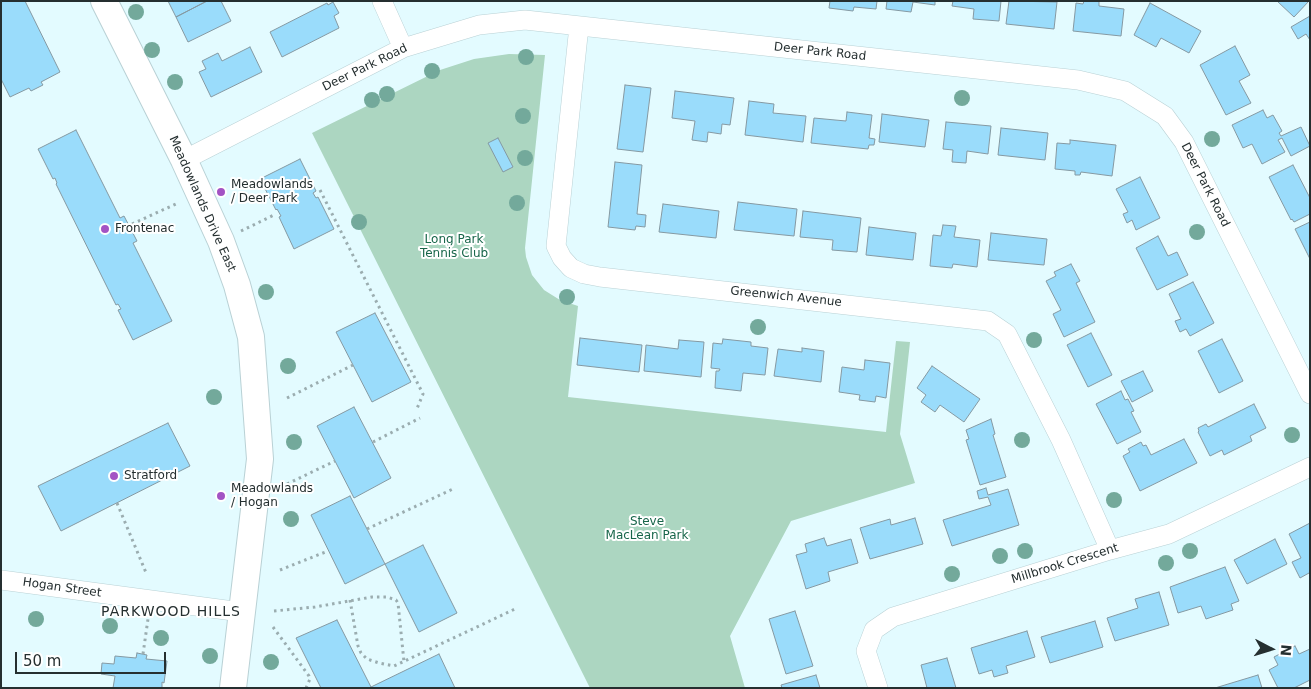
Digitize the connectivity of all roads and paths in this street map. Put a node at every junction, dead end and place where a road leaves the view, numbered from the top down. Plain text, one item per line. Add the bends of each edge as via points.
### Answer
1 (104, 1) edge
2 (382, 1) edge
3 (579, 26) junction
4 (403, 48) junction
5 (184, 160) junction
6 (320, 190) dead end
7 (179, 202) dead end
8 (276, 214) dead end
9 (132, 224) dead end
10 (236, 234) dead end
11 (353, 366) dead end
12 (1310, 394) edge
13 (287, 398) dead end
14 (416, 411) dead end
15 (420, 418) dead end
16 (373, 442) dead end
17 (335, 461) dead end
18 (1310, 467) edge
19 (287, 484) dead end
20 (455, 488) dead end
21 (117, 503) dead end
22 (367, 529) dead end
23 (1110, 550) junction
24 (328, 551) dead end
25 (280, 570) dead end
26 (146, 575) dead end
27 (1, 580) edge
28 (350, 600) junction
29 (151, 601) junction
30 (515, 608) dead end
31 (241, 612) junction
32 (274, 612) dead end
33 (272, 626) dead end
34 (143, 654) dead end
35 (404, 662) junction
36 (233, 688) edge
37 (306, 688) edge
38 (878, 688) edge

1 - 5 main road, Meadowlands Drive East
2 - 4 street
3 - 4 street, Deer Park Road via 524,20 479,25
3 - 12 street, Deer Park Road via 1078,80 1125,91 1165,116 1184,142
3 - 23 street, Greenwich Avenue via 556,246 571,268 600,277 988,321 1007,334 1061,440
4 - 5 street, Deer Park Road
5 - 31 main road, Meadowlands Drive East via 221,241 237,285 253,349 260,459
6 - 14 path via 423,394
7 - 9 path
8 - 10 path
11 - 13 path
15 - 16 path
17 - 19 path
18 - 23 street, Millbrook Crescent via 1169,534
20 - 22 path
21 - 26 path
23 - 38 street, Millbrook Crescent via 894,617 874,630 866,651
24 - 25 path
27 - 29 street, Hogan Street
28 - 32 path
28 - 35 path via 361,653 378,663 394,666
28 - 35 path via 381,597 396,600
29 - 31 street, Hogan Street
29 - 34 path
30 - 35 path
31 - 36 main road, Meadowlands Drive East
33 - 37 path via 309,676

